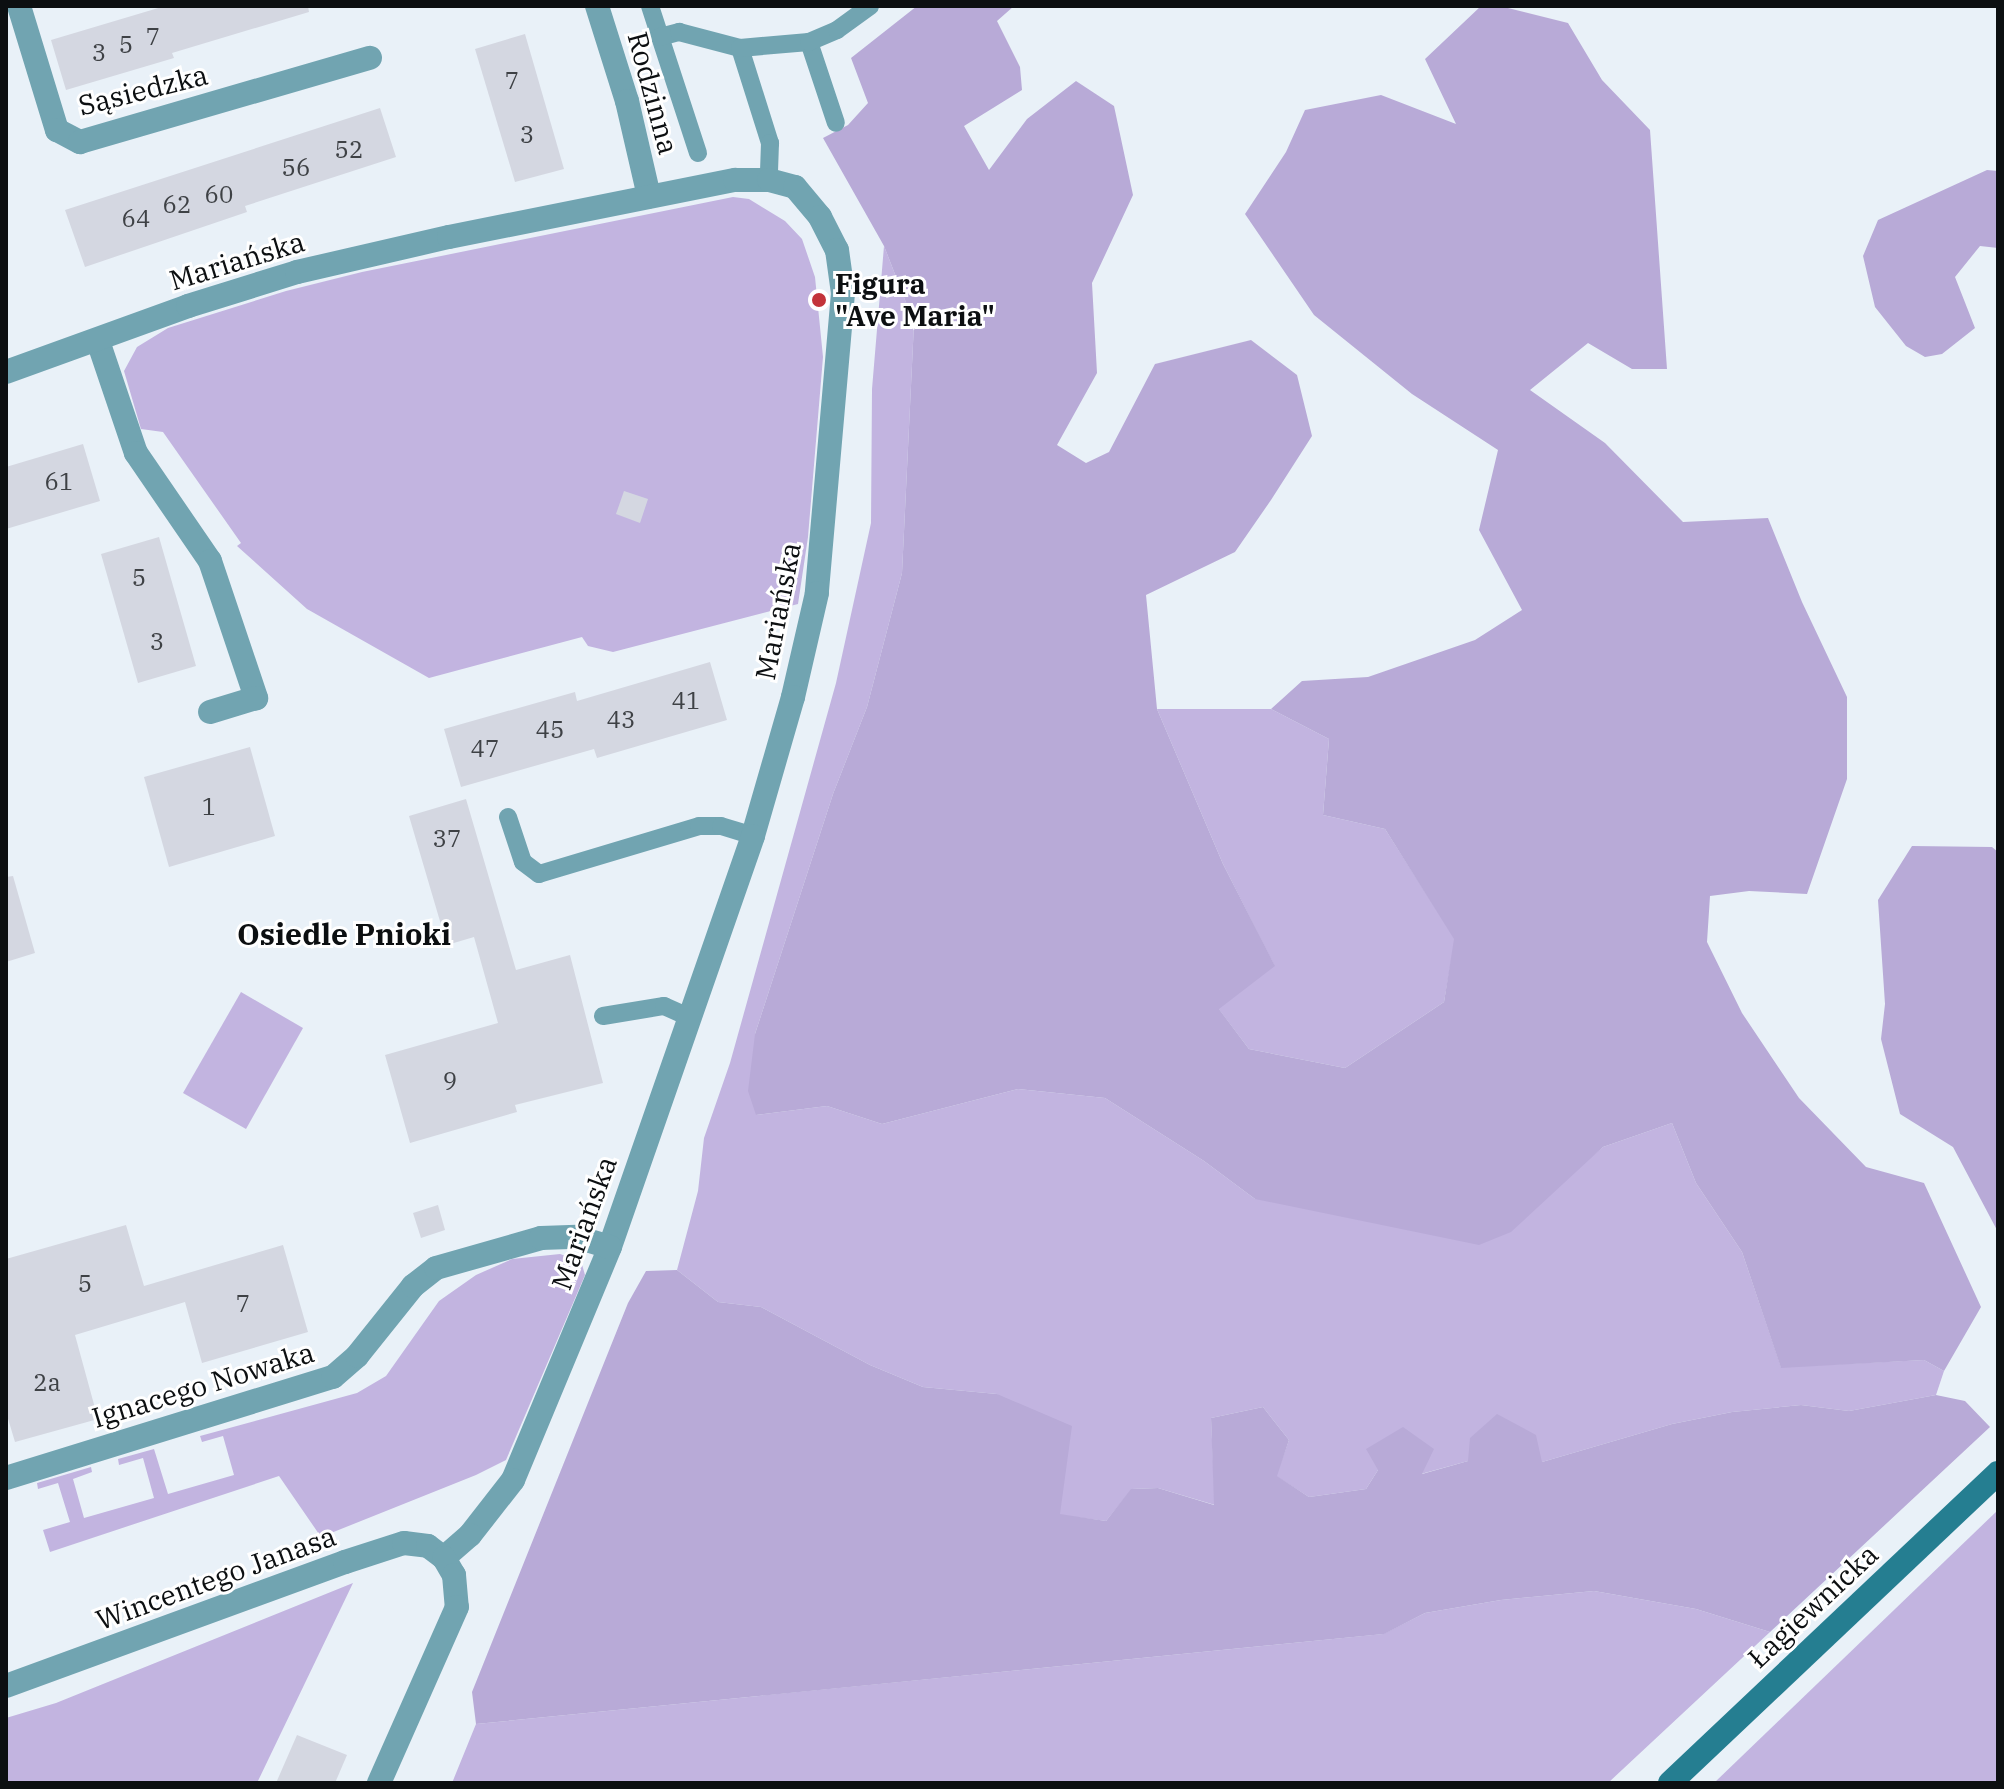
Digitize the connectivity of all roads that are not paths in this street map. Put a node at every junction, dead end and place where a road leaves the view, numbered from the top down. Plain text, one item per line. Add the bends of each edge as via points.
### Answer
1 (19, 6) edge
2 (597, 6) edge
3 (650, 6) edge
4 (870, 6) edge
5 (660, 37) junction
6 (809, 42) junction
7 (740, 48) junction
8 (370, 58) dead end
9 (836, 123) dead end
10 (698, 153) dead end
11 (769, 180) junction
12 (649, 196) junction
13 (98, 341) junction
14 (6, 372) edge
15 (210, 712) dead end
16 (508, 817) dead end
17 (753, 836) junction
18 (603, 1016) dead end
19 (689, 1017) junction
20 (610, 1247) junction
21 (1998, 1473) edge
22 (6, 1478) edge
23 (444, 1558) junction
24 (6, 1686) edge
25 (379, 1783) edge
26 (1670, 1783) edge

1 - 8 street, Sąsiedzka via 57,130 80,142
2 - 12 street, Rodzinna
3 - 5 lane
4 - 6 lane
5 - 7 lane via 679,32
5 - 10 lane
6 - 7 lane
6 - 9 lane
7 - 11 lane via 770,143
11 - 12 street, Mariańska via 735,180
11 - 17 street, Mariańska via 795,187 820,217 837,250 843,293 817,593
12 - 13 street, Mariańska via 297,272
13 - 14 street, Mariańska
13 - 15 street via 136,453 210,561 256,698
16 - 17 lane via 523,862 539,874 699,826 721,826
17 - 19 street, Mariańska
18 - 19 lane via 664,1006
19 - 20 street, Mariańska
20 - 22 street, Ignacego Nowaka via 577,1237 541,1238 436,1268 413,1286 357,1356 333,1377
20 - 23 street, Mariańska via 513,1480 470,1535
21 - 26 street, Łagiewnicka
23 - 24 street, Wincentego Janasa via 428,1546 404,1543
23 - 25 street via 454,1575 457,1607

